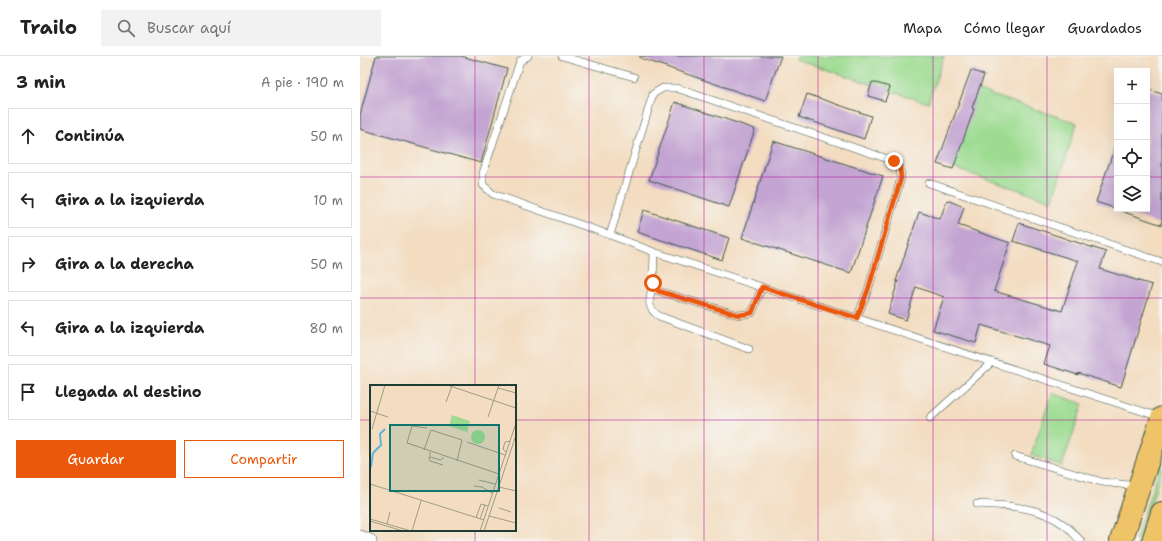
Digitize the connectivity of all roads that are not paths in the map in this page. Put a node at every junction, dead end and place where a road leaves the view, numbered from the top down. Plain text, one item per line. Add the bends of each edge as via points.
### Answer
1 (528, 56) edge
2 (562, 56) edge
3 (634, 77) dead end
4 (929, 183) dead end
5 (610, 235) junction
6 (654, 252) junction
7 (1162, 262) edge
8 (653, 283) junction
9 (762, 287) junction
10 (857, 318) junction
11 (749, 349) dead end
12 (992, 362) junction
13 (930, 418) dead end
14 (1162, 418) edge
15 (1015, 456) dead end
16 (1139, 486) junction
17 (977, 504) dead end
18 (1162, 513) edge
19 (360, 538) edge
20 (370, 541) edge
21 (1081, 541) edge
22 (1121, 541) edge
23 (1153, 541) edge

1 - 5 lane via 520,61 483,173 483,185 493,194
2 - 3 lane
4 - 7 lane
5 - 6 lane
5 - 10 lane via 653,94 663,88 676,88 886,158 894,161 900,168 901,178 868,290
6 - 8 lane
6 - 9 lane
8 - 9 lane via 658,291 739,315 752,313
8 - 11 lane via 649,304 652,311 659,316
9 - 10 lane
10 - 12 lane
12 - 13 lane
12 - 14 lane
14 - 16 highway
15 - 16 lane via 1102,482
16 - 22 highway
17 - 21 lane via 1043,512 1064,524
18 - 23 highway
19 - 20 street

